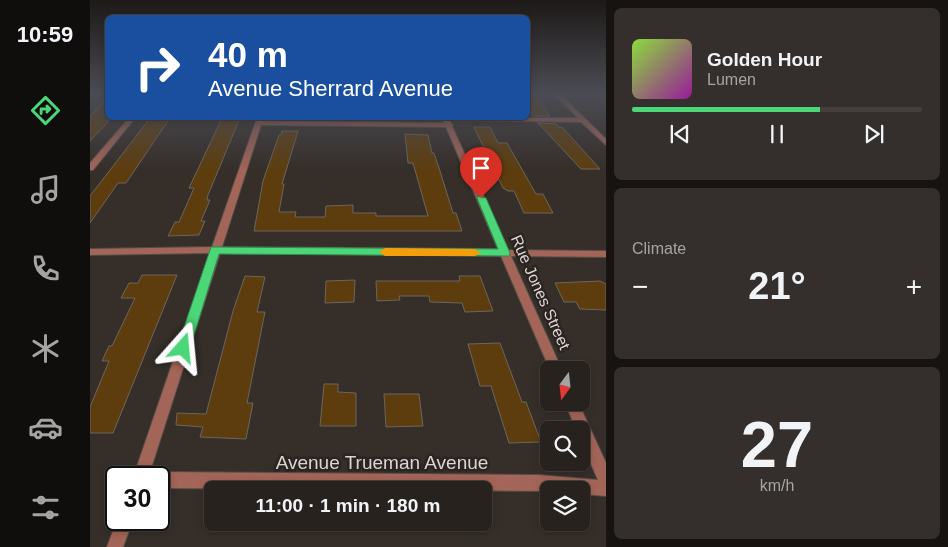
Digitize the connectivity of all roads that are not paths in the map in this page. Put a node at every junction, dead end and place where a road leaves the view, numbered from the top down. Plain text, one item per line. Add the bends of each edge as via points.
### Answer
1 (130, 120) edge
2 (260, 120) edge
3 (447, 120) edge
4 (583, 120) joint
5 (606, 143) edge
6 (90, 168) edge
7 (215, 250) junction
8 (90, 252) edge
9 (505, 253) junction
10 (606, 254) edge
11 (552, 361) edge
12 (574, 411) edge
13 (144, 466) edge
14 (170, 480) edge
15 (606, 481) edge
16 (606, 488) edge
17 (121, 531) edge
18 (115, 547) edge

1 - 6 street
2 - 3 street
2 - 7 street
3 - 4 street
3 - 9 street, Rue Jones Street
4 - 5 street
7 - 8 street
7 - 9 street
7 - 13 street
9 - 10 street
9 - 11 street, Rue Jones Street
12 - 15 street
14 - 16 street, Avenue Trueman Avenue via 539,483
17 - 18 street

